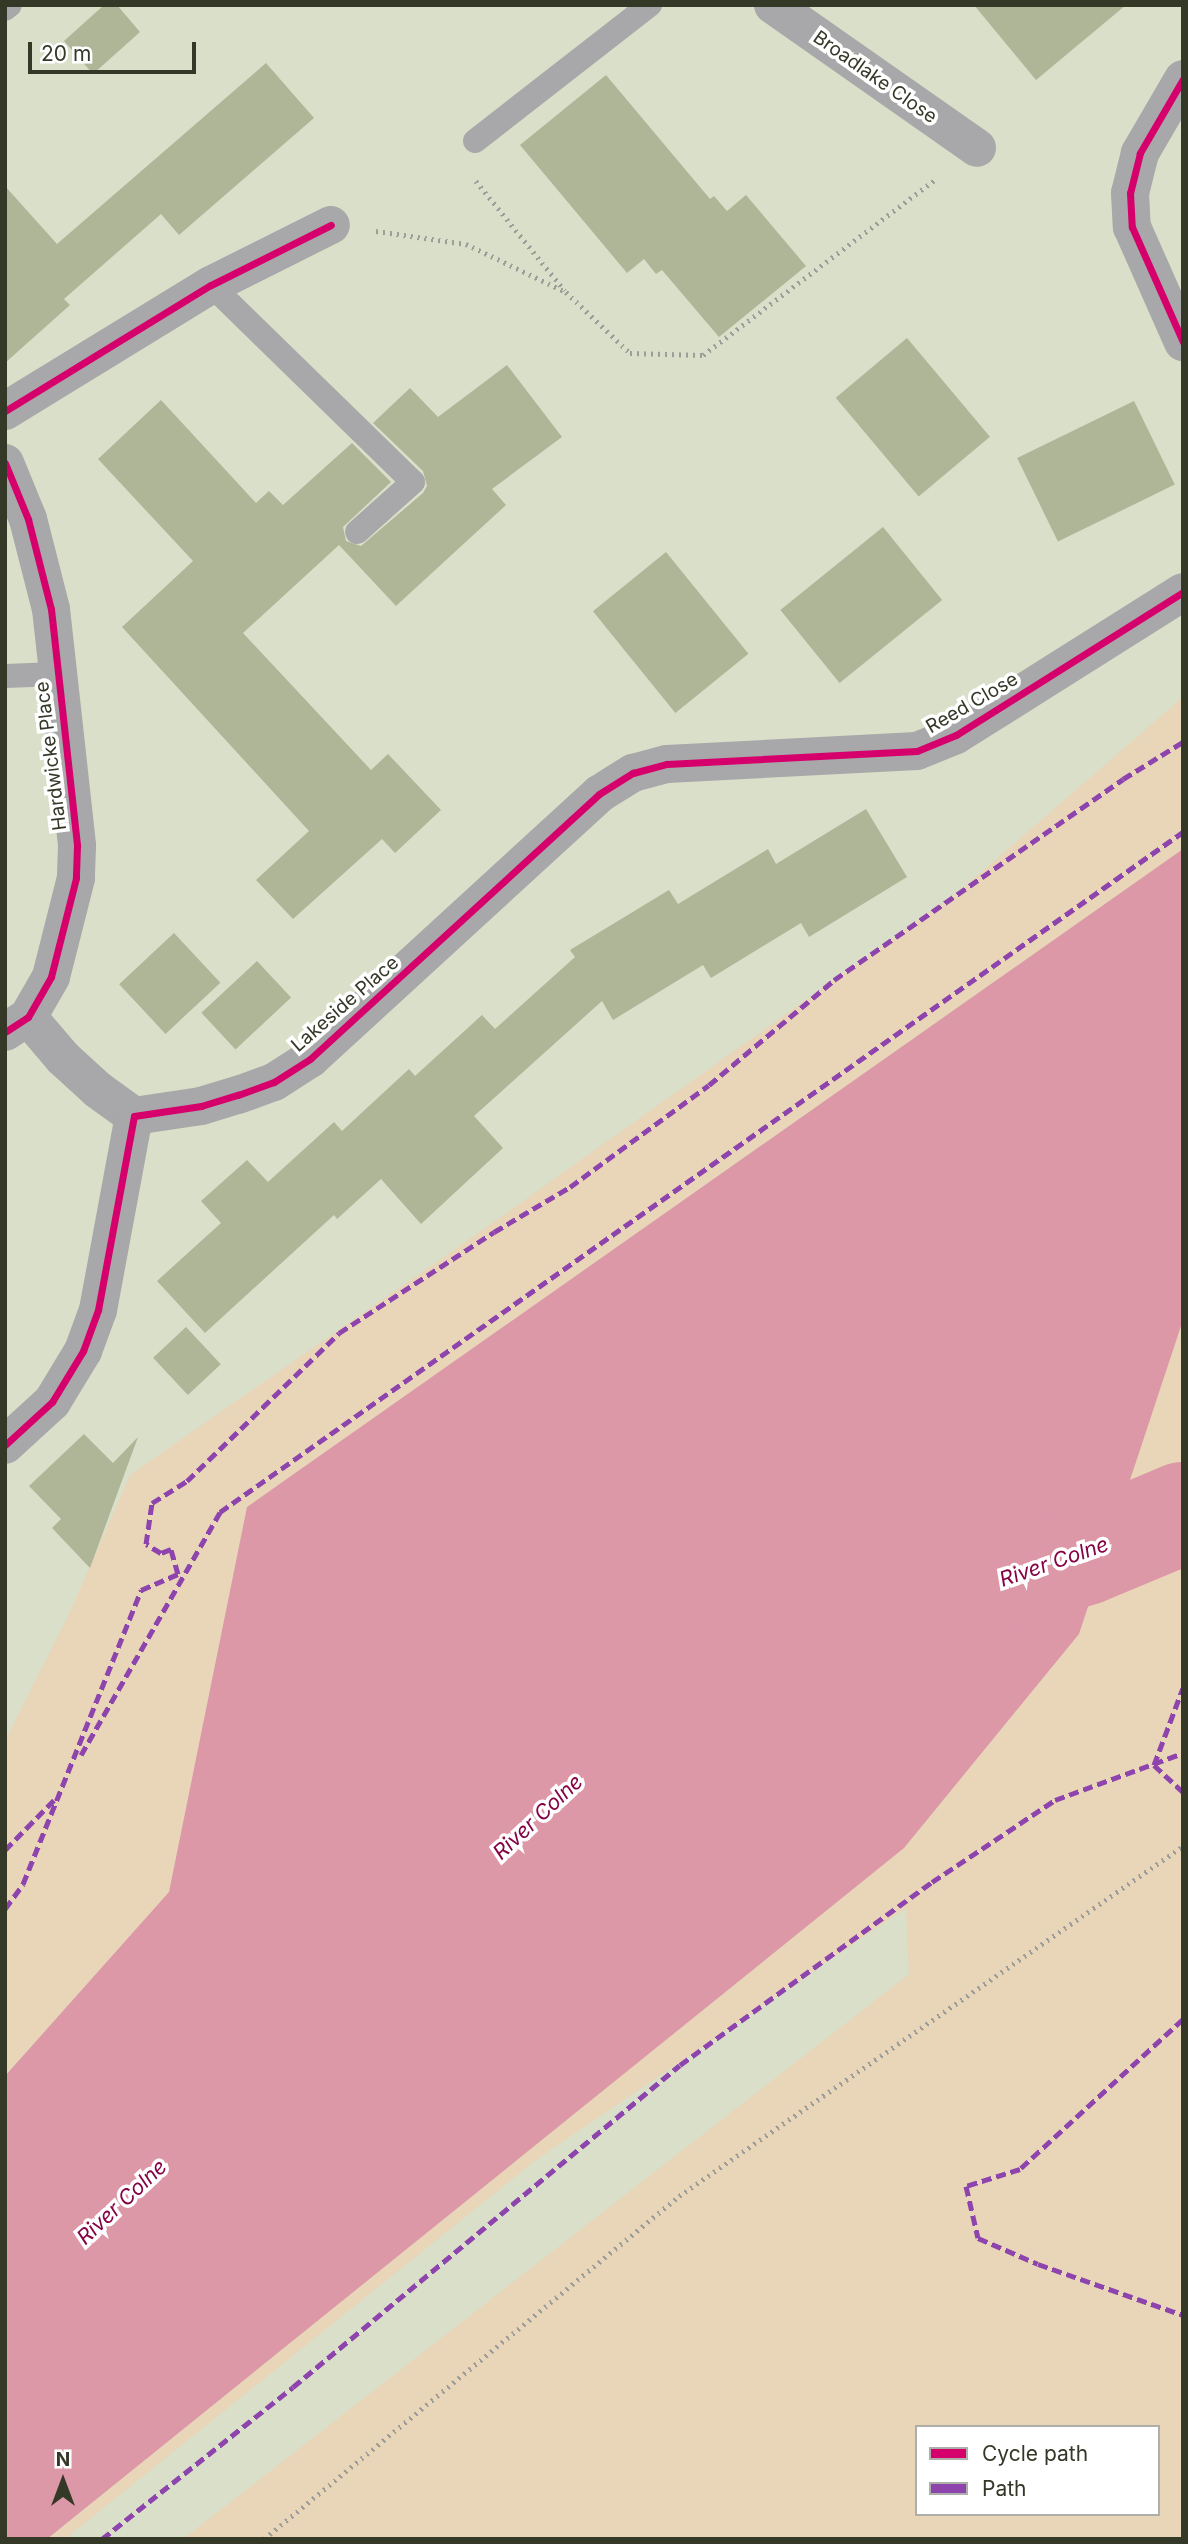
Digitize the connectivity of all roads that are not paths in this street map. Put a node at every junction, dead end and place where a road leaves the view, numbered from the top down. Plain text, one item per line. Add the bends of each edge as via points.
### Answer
1 (10, 5) edge
2 (650, 5) edge
3 (773, 5) edge
4 (5, 9) edge
5 (1183, 79) edge
6 (475, 141) road end
7 (977, 148) road end
8 (331, 225) road end
9 (211, 285) junction
10 (1183, 342) edge
11 (5, 411) edge
12 (5, 463) edge
13 (357, 532) dead end
14 (1183, 592) edge
15 (57, 674) junction
16 (5, 676) edge
17 (667, 764) joint
18 (17, 1024) edge
19 (134, 1116) junction
20 (5, 1445) edge

1 - 4 lane
2 - 6 lane
3 - 7 street, Broadlake Close
5 - 10 street via 1140,153 1130,193 1132,227
8 - 9 street
9 - 11 street
9 - 13 lane via 413,482
12 - 15 street, Hardwicke Place via 29,519 51,609
14 - 17 street, Reed Close via 956,735 917,751
15 - 16 lane
15 - 18 street, Hardwicke Place via 77,846 76,878 51,977
17 - 19 street, Lakeside Place via 633,773 599,794 310,1059 274,1082 238,1095
18 - 19 street
19 - 20 street via 98,1310 83,1351 52,1402

